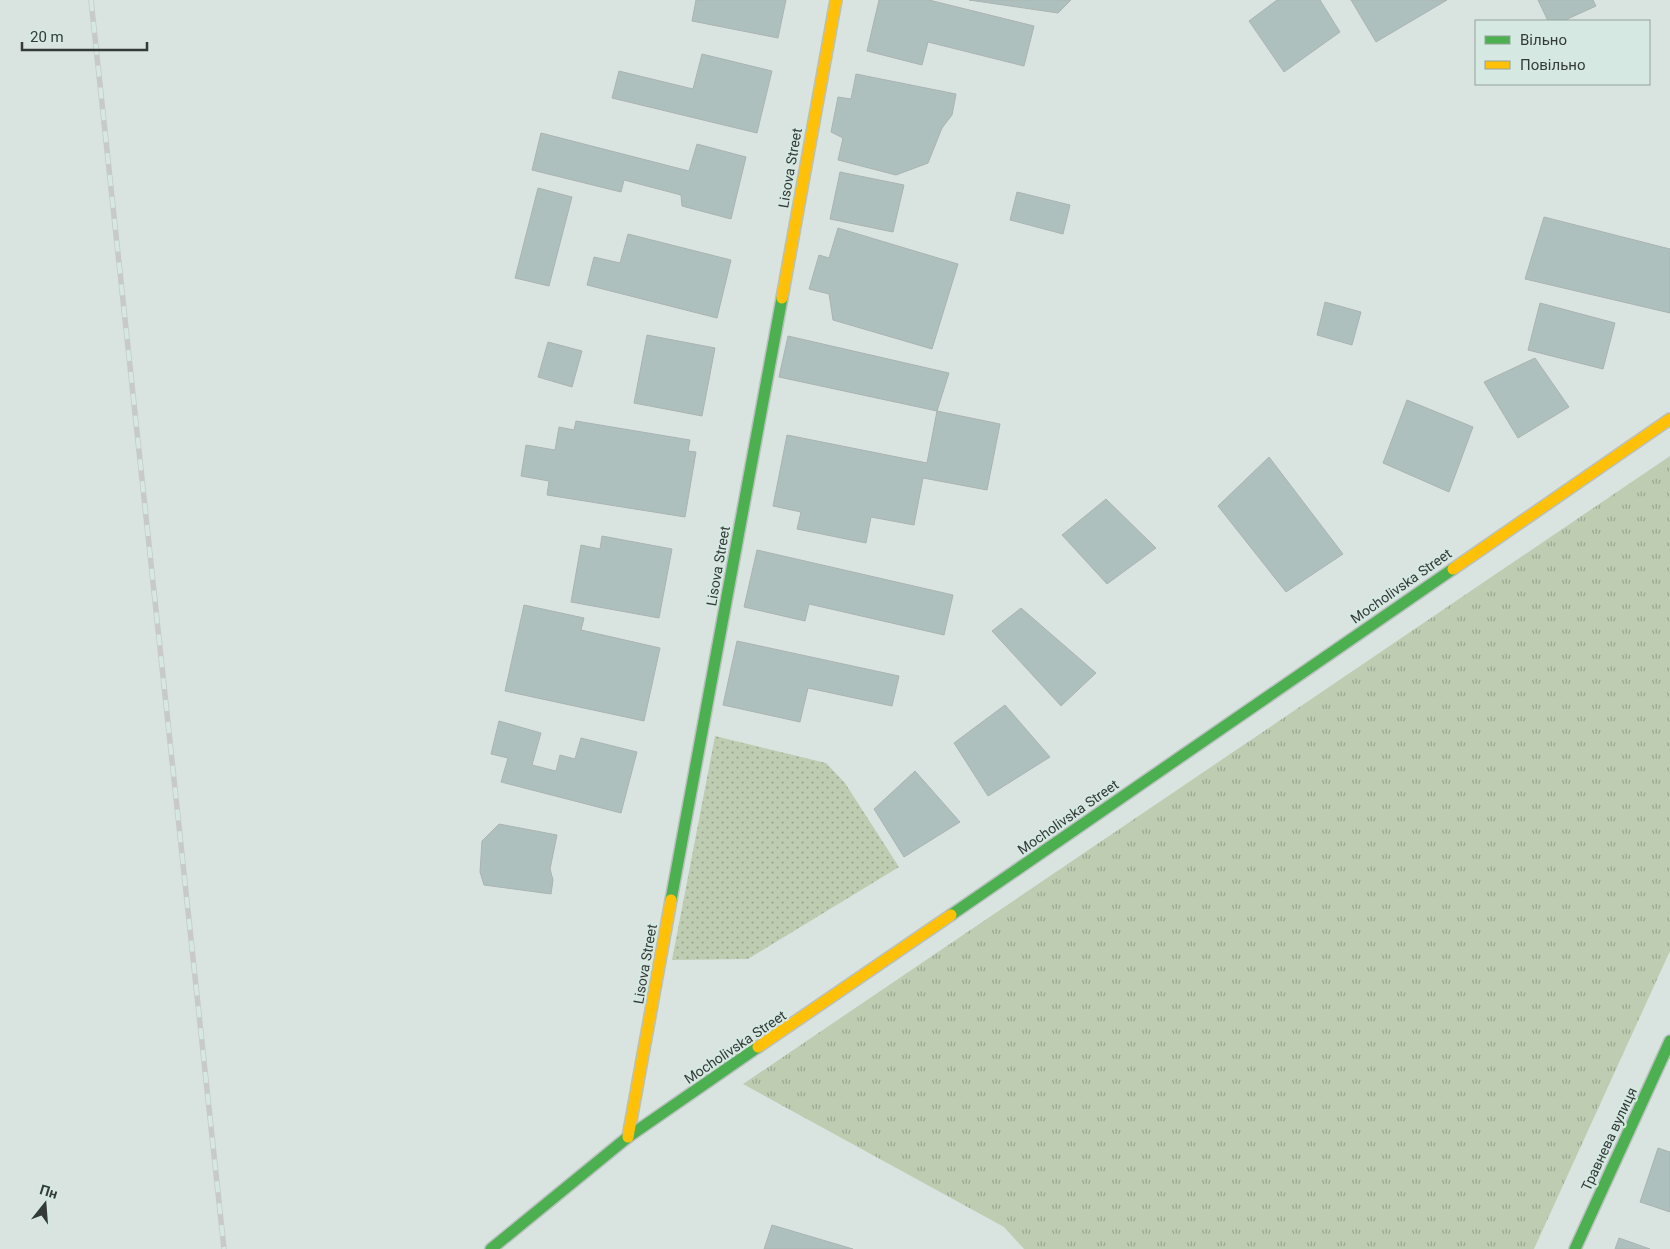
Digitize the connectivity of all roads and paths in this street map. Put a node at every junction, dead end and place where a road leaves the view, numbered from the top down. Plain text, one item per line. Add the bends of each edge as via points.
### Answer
1 (836, 0) edge
2 (1670, 419) edge
3 (1670, 1041) edge
4 (628, 1137) junction
5 (491, 1249) edge
6 (1575, 1249) edge

1 - 4 main road, Lisova Street
2 - 4 main road, Mocholivska Street
3 - 6 main road, Травнева вулиця
4 - 5 main road, Mocholivska Street

